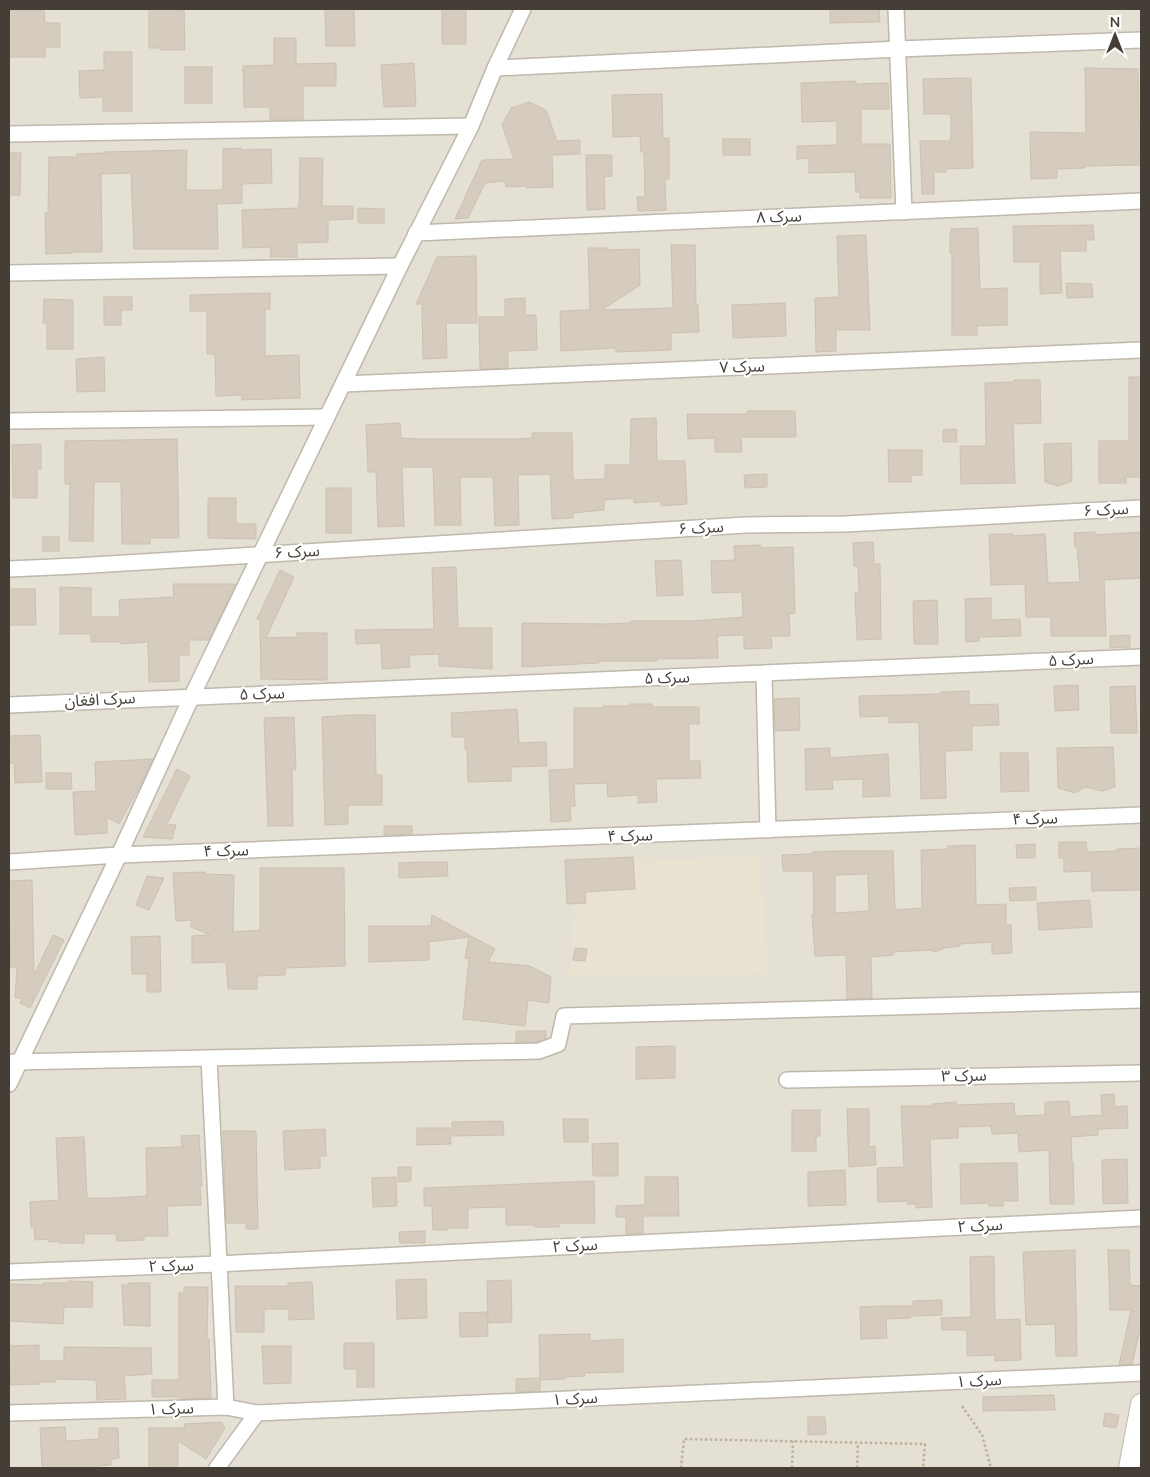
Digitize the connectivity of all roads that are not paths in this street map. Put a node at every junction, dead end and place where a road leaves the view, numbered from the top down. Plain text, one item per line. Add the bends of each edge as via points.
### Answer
1 (523, 9) edge
2 (896, 9) edge
3 (1141, 40) edge
4 (898, 49) junction
5 (495, 68) junction
6 (471, 126) junction
7 (9, 134) edge
8 (1141, 201) edge
9 (904, 212) junction
10 (416, 232) junction
11 (400, 266) junction
12 (9, 273) edge
13 (1141, 350) edge
14 (343, 384) junction
15 (328, 417) junction
16 (9, 421) edge
17 (1141, 508) edge
18 (262, 554) junction
19 (9, 569) edge
20 (1141, 657) edge
21 (764, 674) junction
22 (192, 696) junction
23 (9, 705) edge
24 (1141, 815) edge
25 (768, 830) junction
26 (119, 855) junction
27 (9, 862) edge
28 (1141, 1000) edge
29 (210, 1058) junction
30 (14, 1062) edge
31 (1141, 1073) edge
32 (787, 1080) dead end
33 (9, 1084) edge
34 (1141, 1218) edge
35 (218, 1264) junction
36 (9, 1272) edge
37 (1141, 1373) edge
38 (1141, 1404) edge
39 (226, 1407) junction
40 (9, 1413) edge
41 (257, 1413) junction
42 (217, 1468) edge
43 (1128, 1468) edge

1 - 5 street
2 - 4 street
3 - 4 street
4 - 5 street
4 - 9 street
5 - 6 street
6 - 7 street
6 - 10 street
8 - 9 street, سرک ۸
9 - 10 street, سرک ۸
10 - 11 street
11 - 12 street
11 - 14 street
13 - 14 street, سرک ۷
14 - 15 street
15 - 16 street
15 - 18 street
17 - 18 street, سرک ۶ via 845,524 746,525
18 - 19 street, سرک ۶
18 - 22 street
20 - 21 street, سرک ۵
21 - 22 street, سرک ۵
21 - 25 street
22 - 23 street, سرک افغان
22 - 26 street
24 - 25 street, سرک ۴
25 - 26 street, سرک ۴
26 - 27 street, سرک ۴
26 - 30 street
28 - 29 street via 564,1016 558,1044 539,1051
29 - 30 street
29 - 35 street
30 - 33 street
31 - 32 street, سرک ۳
34 - 35 street, سرک ۲
35 - 36 street, سرک ۲
35 - 39 street
37 - 41 street, سرک ۱
38 - 43 street
39 - 40 street, سرک ۱
39 - 41 street, سرک ۱
41 - 42 street

